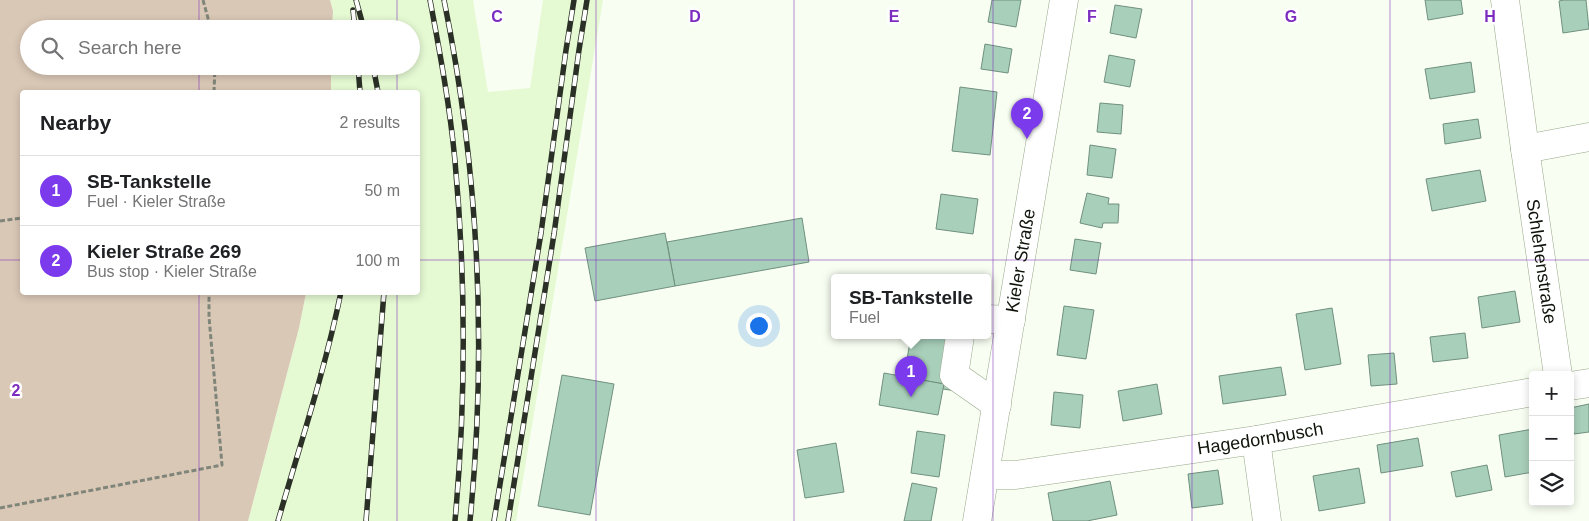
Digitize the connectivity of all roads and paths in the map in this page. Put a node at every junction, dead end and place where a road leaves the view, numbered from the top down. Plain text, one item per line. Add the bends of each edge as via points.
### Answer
1 (203, 0) edge
2 (1064, 0) edge
3 (1505, 0) edge
4 (209, 20) edge
5 (215, 75) edge
6 (214, 90) edge
7 (1589, 136) edge
8 (1525, 149) junction
9 (20, 218) edge
10 (0, 221) edge
11 (209, 295) edge
12 (999, 320) edge
13 (960, 339) edge
14 (1557, 371) edge
15 (1589, 383) edge
16 (1574, 385) edge
17 (1529, 393) edge
18 (997, 404) junction
19 (1256, 440) junction
20 (985, 475) junction
21 (0, 508) edge
22 (977, 521) edge
23 (1267, 521) edge

1 - 4 path
2 - 12 street, Kieler Straße
3 - 8 street, Schlehenstraße
5 - 6 path
7 - 8 street
8 - 14 street, Schlehenstraße
9 - 10 path
11 - 21 path via 222,465
12 - 18 street, Kieler Straße
13 - 18 street via 954,374
15 - 16 street
17 - 19 street, Hagedornbusch
18 - 20 street, Kieler Straße
19 - 20 street, Hagedornbusch via 1016,475
19 - 23 street
20 - 22 street, Kieler Straße

